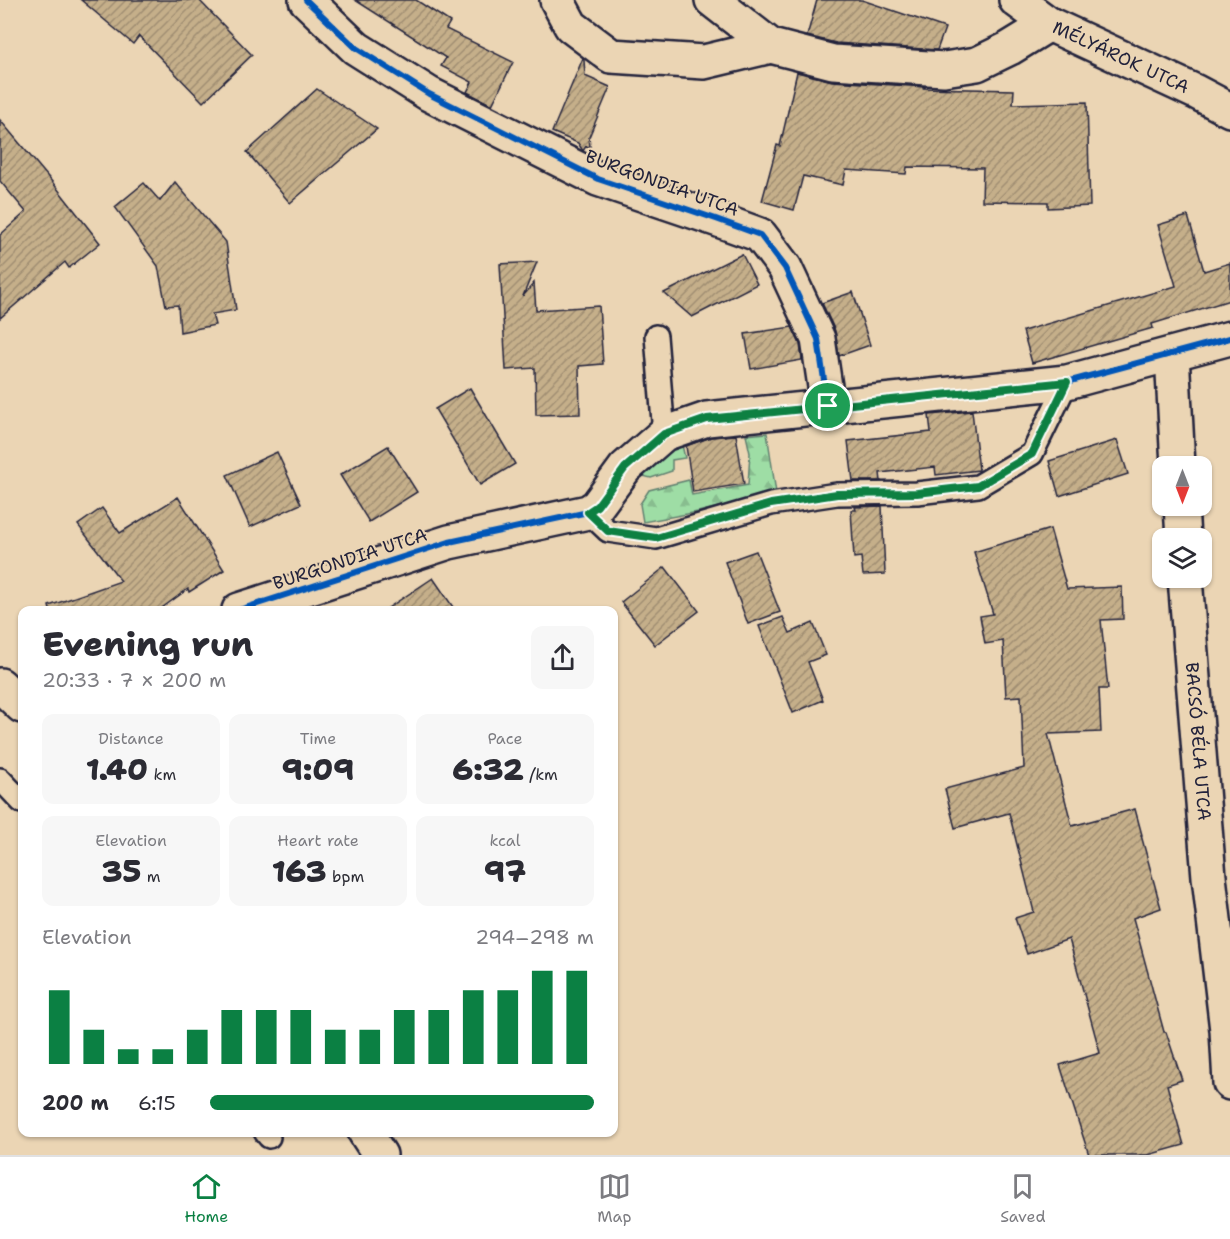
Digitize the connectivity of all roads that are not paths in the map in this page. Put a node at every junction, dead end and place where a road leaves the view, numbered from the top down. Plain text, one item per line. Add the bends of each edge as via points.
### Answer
1 (306, 0) edge
2 (557, 0) edge
3 (712, 0) edge
4 (1016, 0) edge
5 (1049, 24) junction
6 (771, 46) junction
7 (1230, 110) edge
8 (656, 336) dead end
9 (1230, 338) edge
10 (1172, 354) junction
11 (1067, 382) junction
12 (828, 406) junction
13 (664, 434) junction
14 (1177, 456) edge
15 (588, 512) junction
16 (1186, 588) edge
17 (251, 606) edge
18 (0, 779) edge
19 (18, 797) edge
20 (1230, 1083) edge
21 (368, 1137) edge
22 (380, 1155) edge

1 - 12 street, BURGONDIA UTCA via 356,48 429,94 598,179 760,235 785,268 818,339
2 - 6 street via 571,27 611,56 704,62
3 - 6 street
4 - 5 street, MÉLYÁROK UTCA
5 - 6 street via 978,63 944,69 833,62
5 - 7 street, MÉLYÁROK UTCA
8 - 13 lane
9 - 10 street
10 - 11 street
10 - 14 street
11 - 12 street
11 - 15 lane via 1032,454 978,486 917,493 837,494 771,504 656,538 608,531
12 - 13 street via 707,419
13 - 15 street via 625,468 597,506
15 - 17 street, BURGONDIA UTCA via 449,542
16 - 20 street, BACSÓ BÉLA UTCA
18 - 19 lane
21 - 22 street

